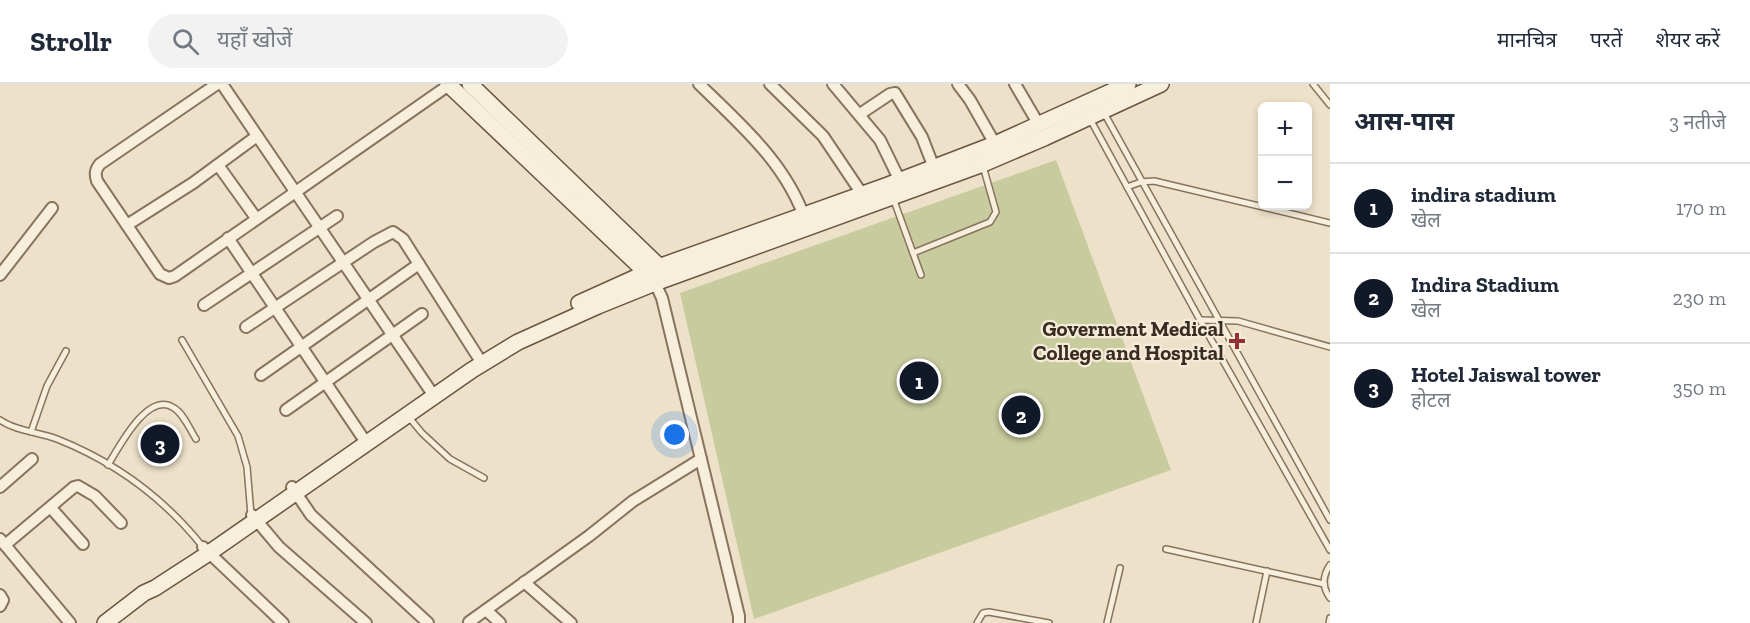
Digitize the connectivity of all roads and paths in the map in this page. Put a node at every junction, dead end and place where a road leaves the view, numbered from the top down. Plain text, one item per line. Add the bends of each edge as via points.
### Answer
1 (220, 84) edge
2 (470, 84) edge
3 (699, 84) edge
4 (770, 84) edge
5 (833, 84) edge
6 (958, 84) edge
7 (1015, 84) edge
8 (1128, 84) edge
9 (1161, 84) edge
10 (1313, 84) edge
11 (448, 85) edge
12 (886, 89) edge
13 (1095, 102) edge
14 (1330, 105) edge
15 (860, 114) junction
16 (1039, 125) junction
17 (257, 136) junction
18 (995, 144) junction
19 (982, 164) junction
20 (218, 165) junction
21 (934, 168) junction
22 (1141, 182) junction
23 (893, 188) junction
24 (1127, 188) junction
25 (294, 191) junction
26 (862, 194) junction
27 (52, 208) dead end
28 (337, 216) dead end
29 (256, 218) junction
30 (806, 221) junction
31 (1330, 223) edge
32 (127, 225) junction
33 (320, 229) junction
34 (228, 238) junction
35 (913, 253) junction
36 (342, 262) junction
37 (419, 264) junction
38 (252, 274) junction
39 (921, 274) dead end
40 (0, 275) edge
41 (658, 275) junction
42 (368, 301) junction
43 (204, 305) dead end
44 (274, 307) junction
45 (422, 314) dead end
46 (1218, 319) junction
47 (1200, 320) junction
48 (246, 327) dead end
49 (392, 336) junction
50 (182, 340) dead end
51 (1330, 347) edge
52 (302, 348) junction
53 (66, 351) dead end
54 (478, 357) junction
55 (261, 375) dead end
56 (326, 384) junction
57 (432, 393) junction
58 (286, 410) dead end
59 (405, 412) junction
60 (0, 420) edge
61 (31, 432) junction
62 (363, 438) junction
63 (196, 439) dead end
64 (32, 459) dead end
65 (701, 459) junction
66 (108, 465) junction
67 (484, 478) dead end
68 (2, 481) edge
69 (294, 490) junction
70 (51, 508) junction
71 (254, 518) junction
72 (1330, 520) edge
73 (121, 524) dead end
74 (2, 542) edge
75 (83, 544) dead end
76 (1166, 549) dead end
77 (206, 550) junction
78 (1330, 550) edge
79 (1330, 565) edge
80 (1120, 568) dead end
81 (1267, 571) junction
82 (524, 582) junction
83 (1324, 584) junction
84 (0, 595) edge
85 (1330, 598) edge
86 (0, 606) edge
87 (486, 610) junction
88 (1330, 618) edge
89 (108, 622) edge
90 (469, 622) edge
91 (70, 623) edge
92 (283, 623) edge
93 (366, 623) edge
94 (428, 623) edge
95 (500, 623) edge
96 (571, 623) edge
97 (739, 623) edge
98 (977, 623) edge
99 (1049, 623) edge
100 (1107, 623) edge
101 (1256, 623) edge
102 (1329, 623) edge

1 - 17 street
1 - 32 street via 96,169 98,181
2 - 41 street
3 - 30 street via 763,147 795,193
4 - 26 street via 823,136
5 - 15 street
6 - 18 street
7 - 16 street
8 - 13 street
9 - 13 street
10 - 14 lane
11 - 25 street
11 - 41 street
12 - 15 street
12 - 21 street via 897,96 912,119
13 - 16 street
13 - 19 street
13 - 22 lane
13 - 24 lane
15 - 23 street via 880,140
16 - 18 street
17 - 20 street
17 - 25 street
18 - 21 street
19 - 23 street
19 - 35 lane via 996,212 994,218
20 - 29 street
20 - 32 street
21 - 23 street
22 - 24 lane
22 - 31 lane via 1166,183
22 - 46 lane
23 - 26 street
23 - 30 street
23 - 35 lane
24 - 47 lane
25 - 29 street
25 - 33 street
26 - 30 street
27 - 40 street
28 - 33 street
29 - 34 street
30 - 41 street
32 - 34 street via 160,274 169,278
33 - 36 street
33 - 38 street
34 - 38 street
35 - 39 lane
36 - 37 street via 393,231
36 - 42 street
36 - 44 street
37 - 42 street
37 - 54 street
38 - 43 street
38 - 44 street
41 - 54 street via 532,325
41 - 57 street via 518,342
41 - 65 street
42 - 49 street
42 - 52 street
44 - 48 street
44 - 52 street
45 - 49 street
46 - 47 lane
46 - 51 lane
46 - 72 lane
47 - 78 lane
49 - 56 street
49 - 57 street
50 - 71 lane via 238,436
52 - 55 street
52 - 56 street
53 - 61 lane via 47,386
54 - 57 street
56 - 58 street
56 - 62 street
57 - 59 street
59 - 62 street
59 - 67 lane via 450,459
59 - 69 street
60 - 61 lane
61 - 66 lane via 56,439
62 - 69 street
63 - 66 lane via 175,408 156,405 128,432
64 - 68 street
65 - 82 street via 633,501
65 - 97 street
66 - 77 lane via 157,498
69 - 71 street
69 - 94 street via 311,515
70 - 73 street via 78,486 95,496
70 - 74 street
70 - 75 street
71 - 77 street
71 - 93 street via 279,547
74 - 91 street
76 - 81 lane
77 - 89 street via 151,583
77 - 92 street
79 - 83 lane
80 - 100 lane
81 - 83 lane
81 - 101 lane
82 - 87 street
82 - 96 street
83 - 85 lane
84 - 86 street
87 - 90 street
87 - 95 street
88 - 102 lane
98 - 99 lane via 983,613 989,612

